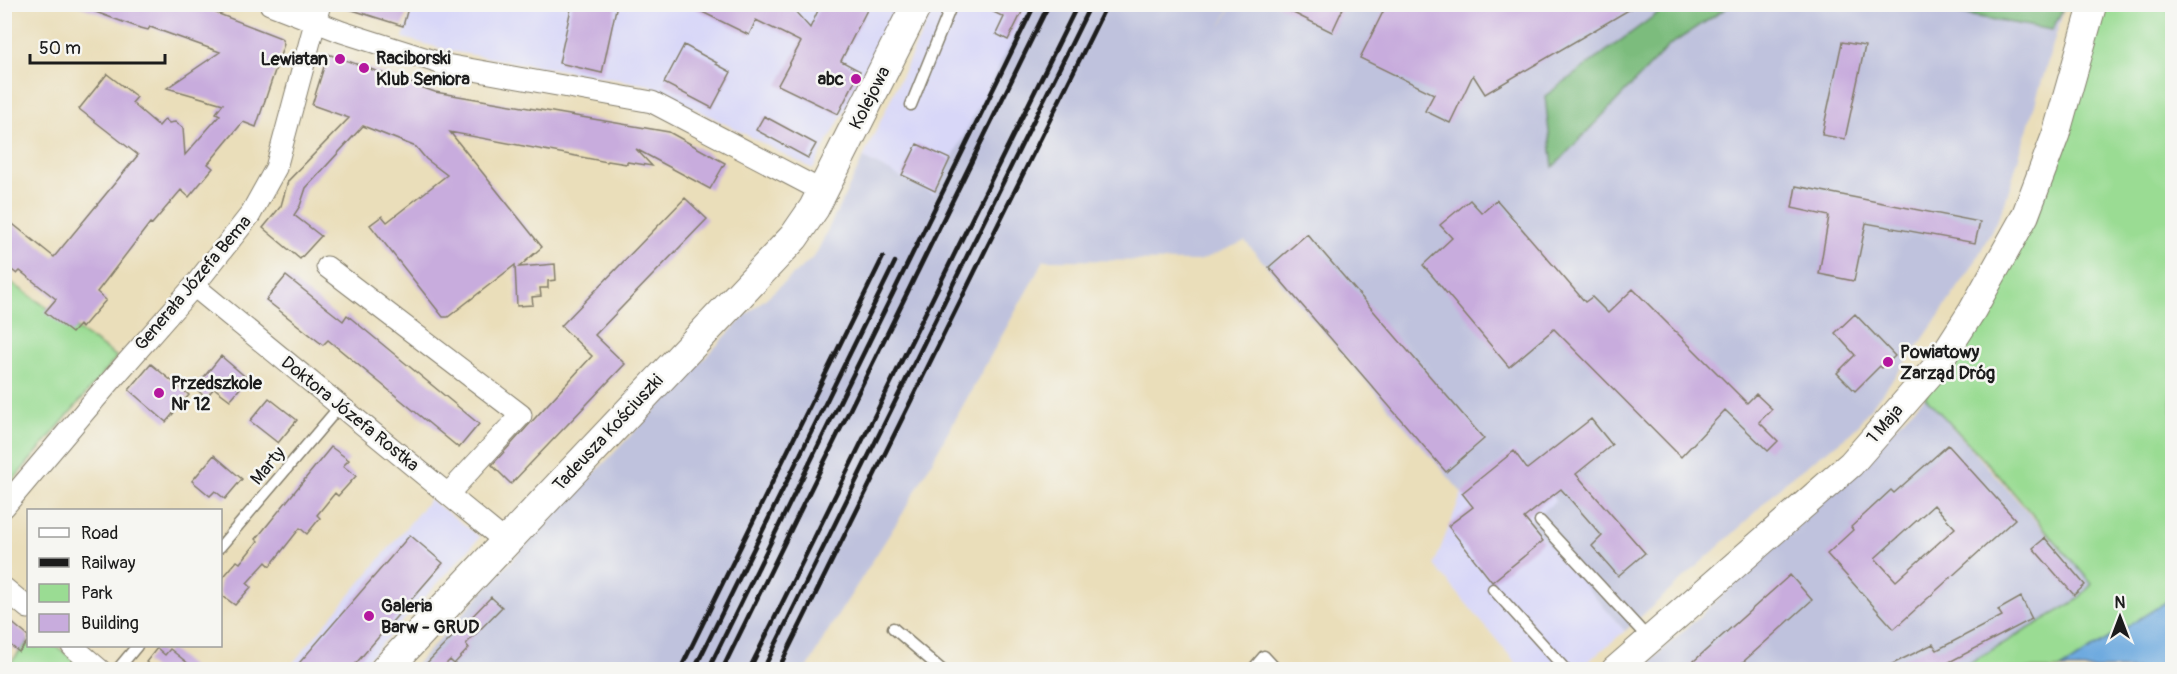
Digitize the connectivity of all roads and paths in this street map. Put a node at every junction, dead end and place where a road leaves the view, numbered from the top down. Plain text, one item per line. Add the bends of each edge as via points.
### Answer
1 (270, 4) edge
2 (917, 4) edge
3 (952, 4) edge
4 (2093, 4) edge
5 (318, 13) edge
6 (911, 105) dead end
7 (822, 191) junction
8 (327, 267) dead end
9 (194, 286) junction
10 (340, 406) junction
11 (448, 494) junction
12 (4, 507) edge
13 (1540, 521) dead end
14 (506, 542) junction
15 (222, 545) edge
16 (4, 588) edge
17 (1493, 590) dead end
18 (27, 607) edge
19 (893, 628) dead end
20 (1649, 640) junction
21 (74, 647) edge
22 (135, 647) edge
23 (100, 669) edge
24 (117, 669) edge
25 (385, 669) edge
26 (942, 669) edge
27 (1252, 669) edge
28 (1277, 669) edge
29 (1566, 669) edge
30 (1615, 669) edge

1 - 5 street
2 - 7 main road, Kolejowa
3 - 6 lane
4 - 20 street, 1 Maja via 2056,134 2025,216 1936,367 1851,464
5 - 7 street via 446,65 652,102
5 - 9 street, Generała Józefa Bema via 276,168 250,215
7 - 14 main road, Tadeusza Kościuszki via 794,237
8 - 11 street via 520,415
9 - 10 street, Doktora Józefa Rostka
9 - 12 street, Generała Józefa Bema
10 - 11 street, Doktora Józefa Rostka
10 - 15 lane, Marty
11 - 14 street, Doktora Józefa Rostka
13 - 20 lane
14 - 25 main road, Tadeusza Kościuszki
16 - 18 street
17 - 29 lane
19 - 26 lane
20 - 30 street, 1 Maja
21 - 23 street
22 - 24 lane
27 - 28 lane via 1264,656

